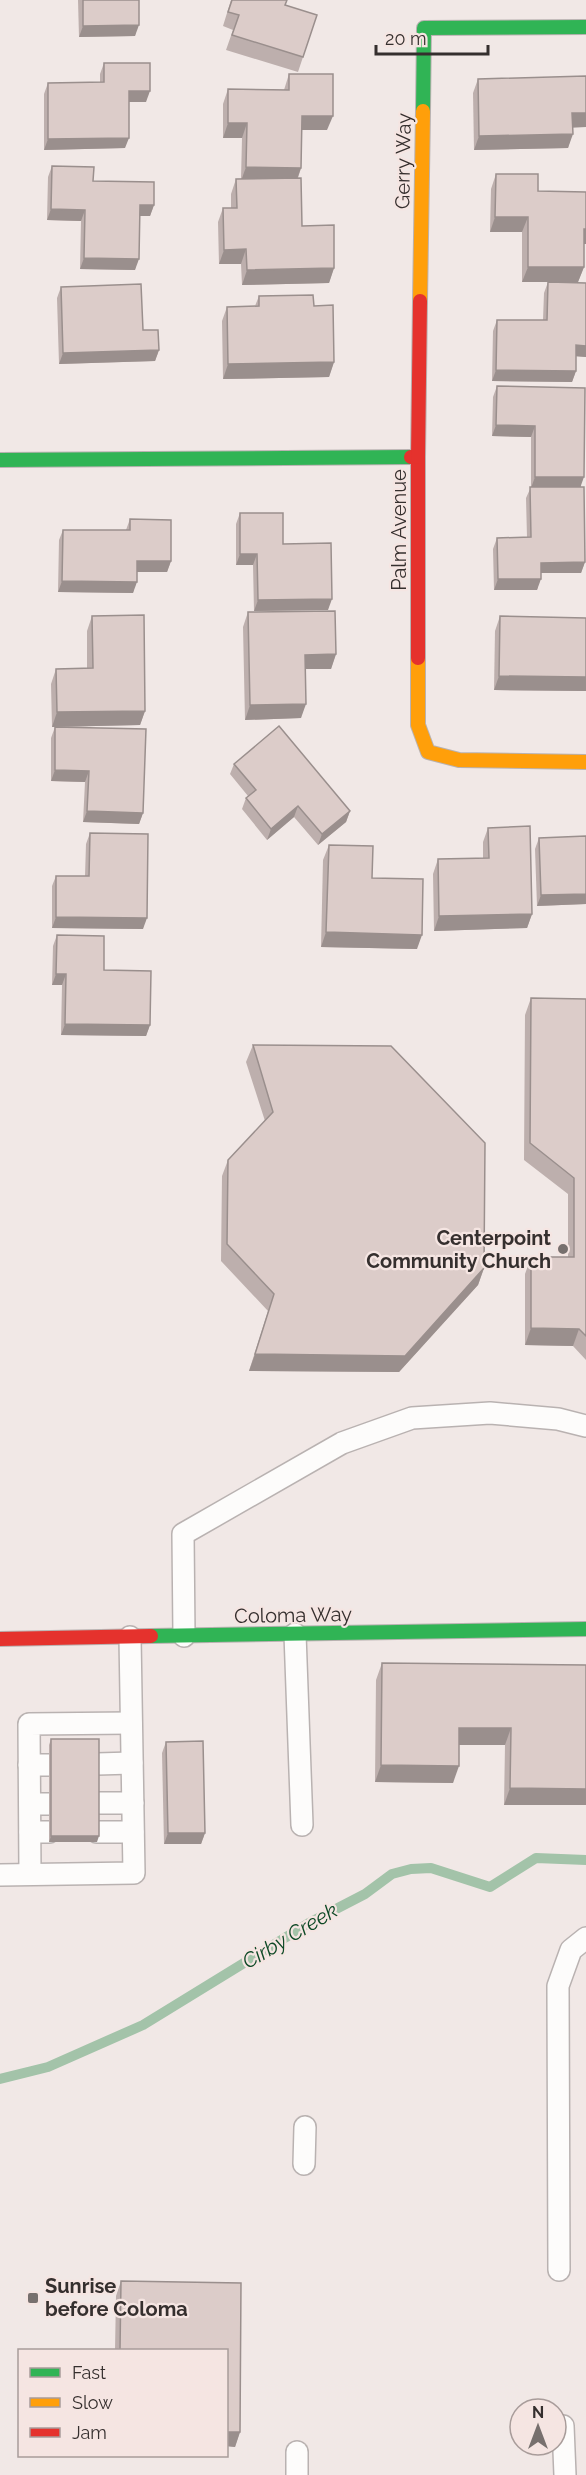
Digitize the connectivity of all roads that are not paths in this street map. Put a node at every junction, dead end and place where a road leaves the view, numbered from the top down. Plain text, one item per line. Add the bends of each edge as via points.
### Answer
1 (586, 27) edge
2 (418, 457) junction
3 (0, 460) edge
4 (586, 762) edge
5 (586, 1426) edge
6 (586, 1629) edge
7 (295, 1634) junction
8 (184, 1636) junction
9 (130, 1637) junction
10 (0, 1639) edge
11 (131, 1723) junction
12 (132, 1763) junction
13 (97, 1764) edge
14 (97, 1803) edge
15 (133, 1803) junction
16 (302, 1826) dead end
17 (97, 1832) edge
18 (133, 1832) junction
19 (30, 1874) junction
20 (0, 1875) edge
21 (586, 1938) edge
22 (305, 2127) dead end
23 (304, 2164) dead end
24 (559, 2270) dead end
25 (297, 2452) dead end
26 (564, 2457) edge
27 (297, 2475) edge
28 (565, 2475) edge

1 - 2 street, Gerry Way via 424,28
2 - 3 street, Palm Avenue
2 - 4 street, Palm Avenue via 418,725 428,752 459,759
5 - 8 lane via 558,1419 490,1413 412,1418 342,1443 183,1534
6 - 7 street, Coloma Way
7 - 8 street, Coloma Way
7 - 16 lane
8 - 9 street, Coloma Way
9 - 10 street, Coloma Way
9 - 11 lane
11 - 12 lane
11 - 19 lane via 29,1724 39,1765 39,1832
12 - 13 lane
12 - 15 lane
14 - 15 lane
15 - 18 lane
17 - 18 lane
18 - 19 lane via 134,1873
19 - 20 lane
21 - 24 lane via 571,1950 558,1986
22 - 23 lane
25 - 27 lane
26 - 28 lane

